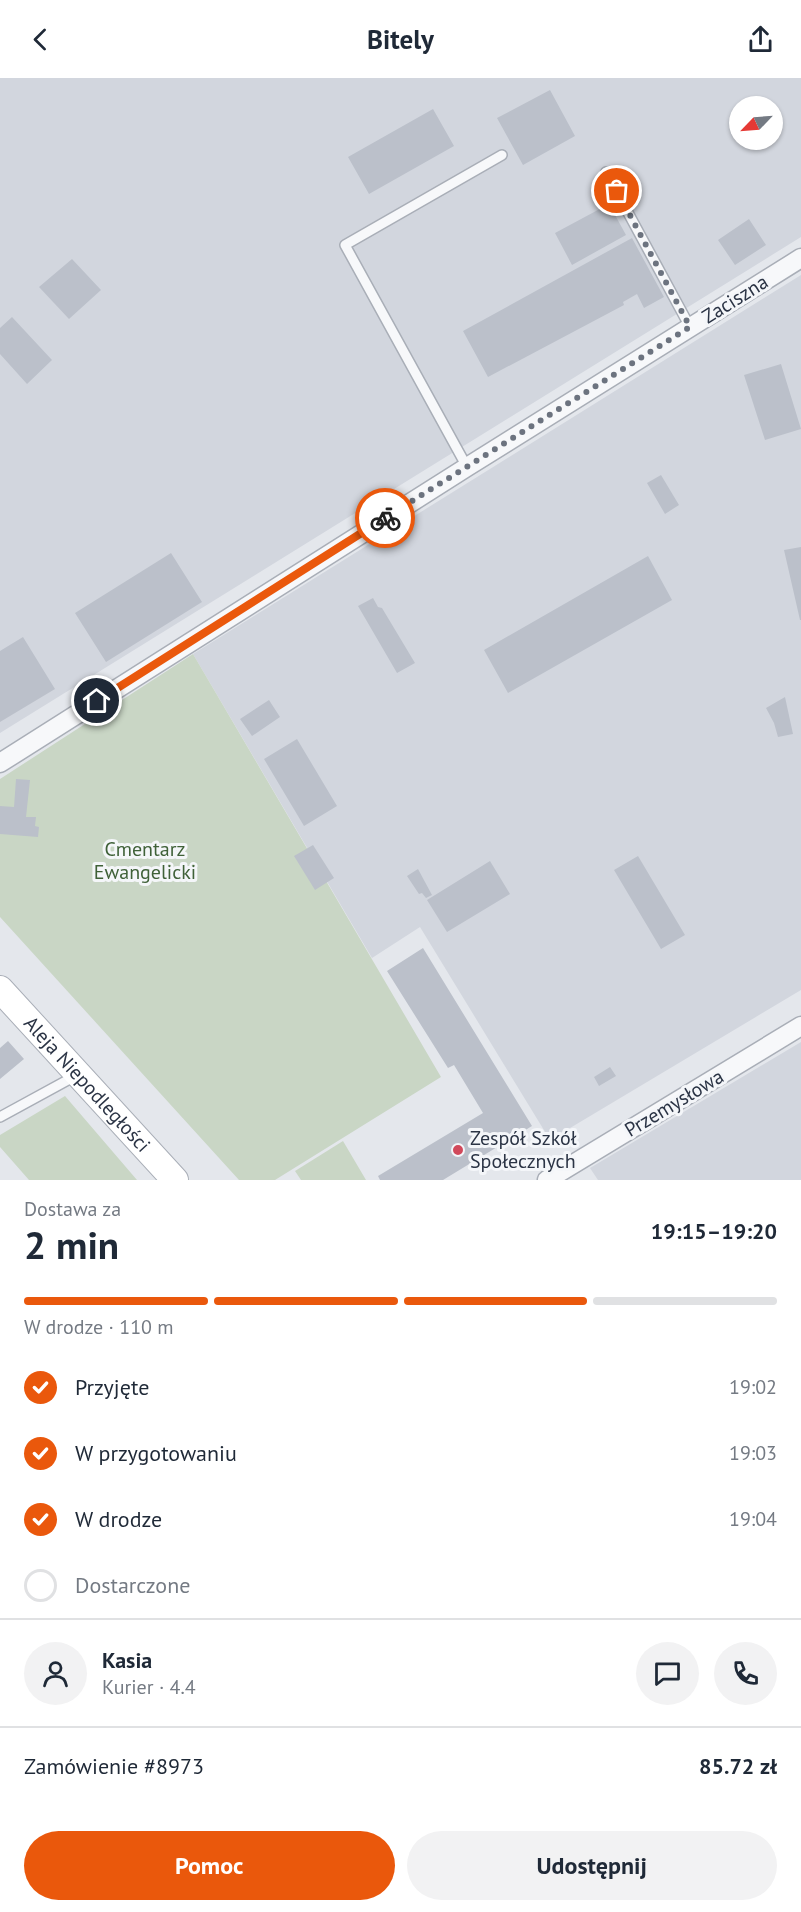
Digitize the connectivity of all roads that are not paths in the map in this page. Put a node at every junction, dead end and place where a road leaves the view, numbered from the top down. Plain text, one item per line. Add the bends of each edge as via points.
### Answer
1 (502, 156) dead end
2 (606, 172) dead end
3 (800, 262) edge
4 (690, 327) junction
5 (467, 467) junction
6 (0, 763) edge
7 (0, 989) edge
8 (801, 1026) edge
9 (78, 1074) junction
10 (0, 1117) edge
11 (176, 1180) edge
12 (547, 1180) edge

1 - 5 lane via 345,245
2 - 4 lane
3 - 4 street, Zaciszna
4 - 5 street, Zaciszna
5 - 6 street, Zaciszna
7 - 9 main road, Aleja Niepodległości
8 - 12 street, Przemysłowa
9 - 10 lane
9 - 11 main road, Aleja Niepodległości

